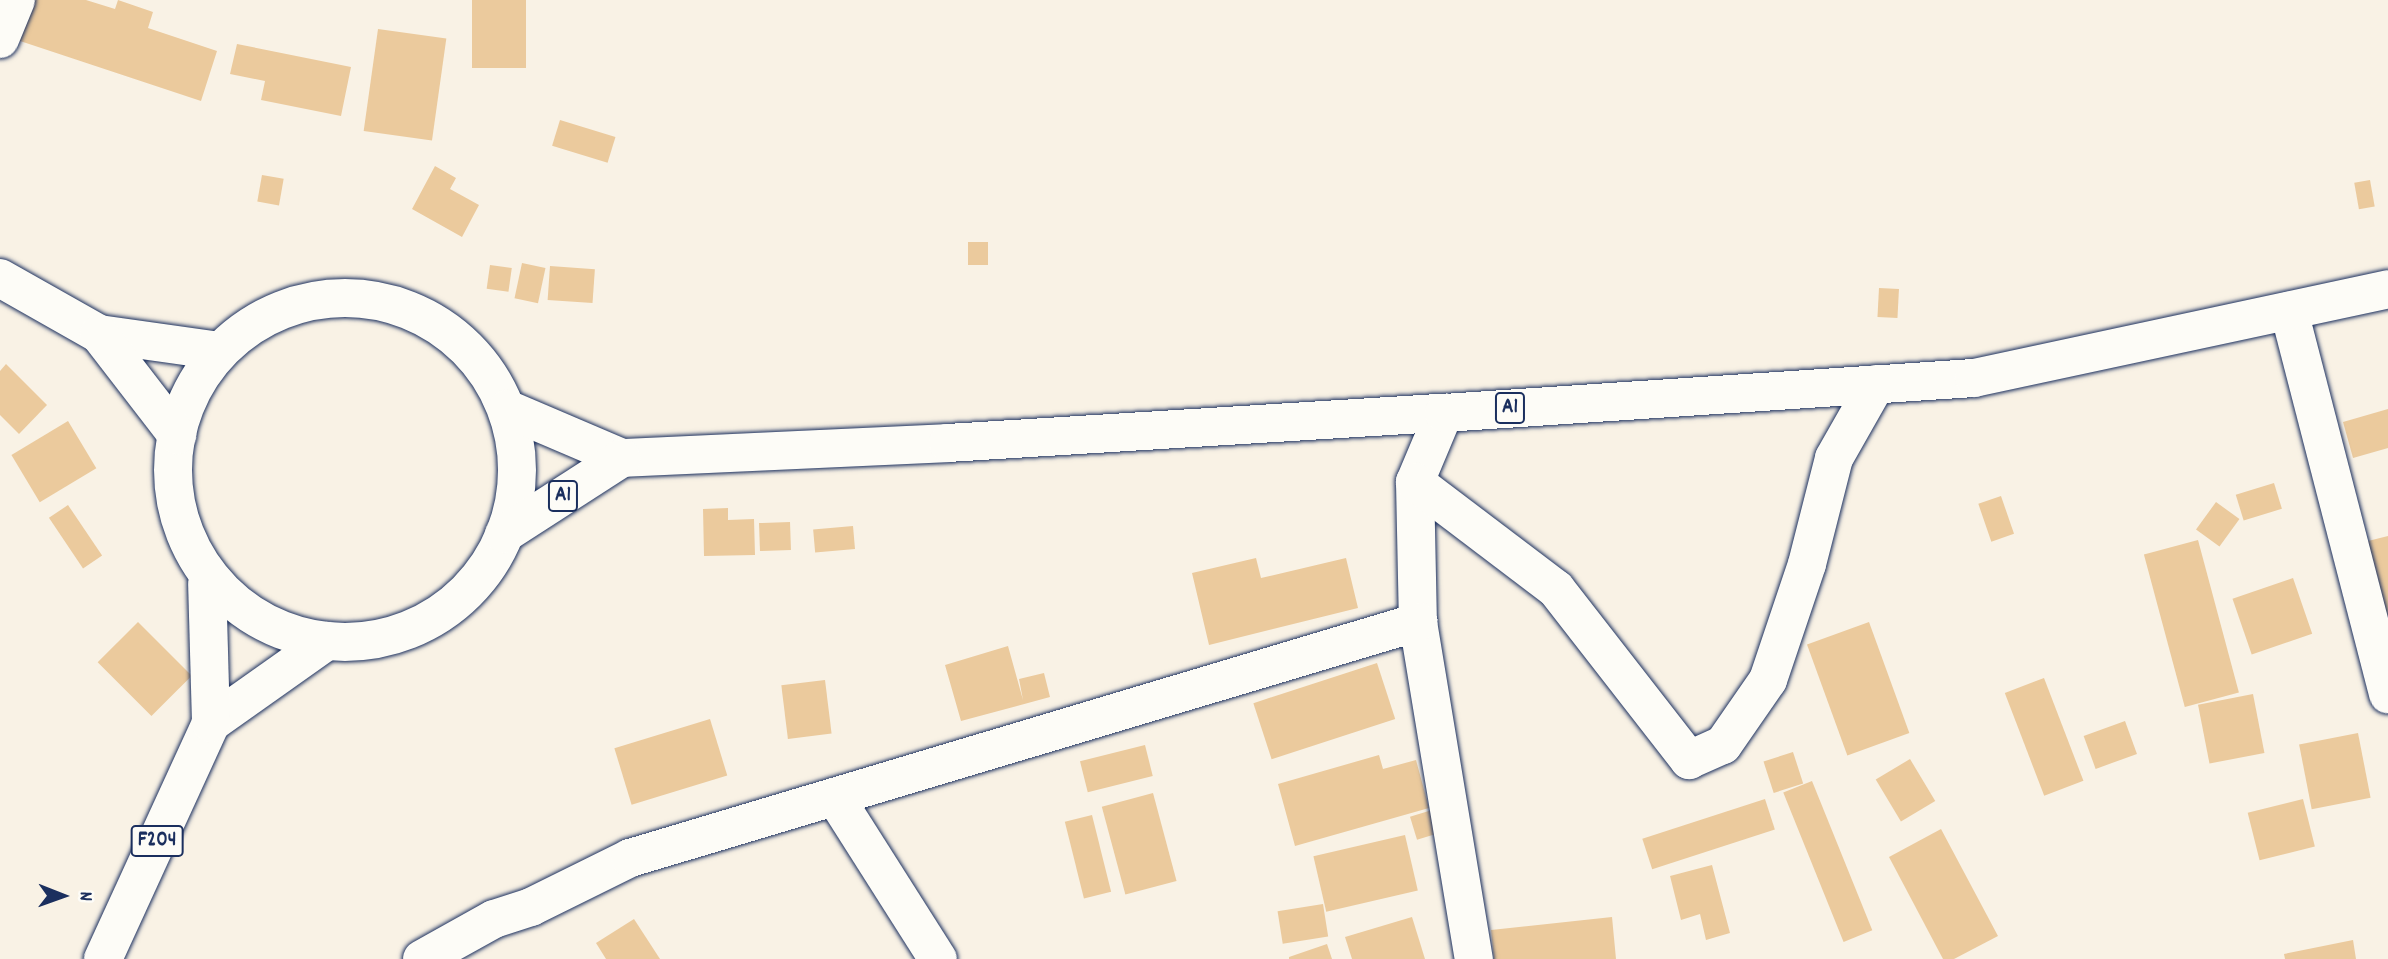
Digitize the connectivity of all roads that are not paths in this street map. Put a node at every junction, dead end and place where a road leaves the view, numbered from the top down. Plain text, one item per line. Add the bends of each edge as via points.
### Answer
1 (16, 0) edge
2 (0, 39) edge
3 (0, 278) edge
4 (2388, 289) edge
5 (2288, 311) junction
6 (99, 334) junction
7 (220, 351) junction
8 (1876, 384) junction
9 (507, 409) junction
10 (1444, 413) junction
11 (177, 435) junction
12 (622, 458) junction
13 (1415, 482) junction
14 (505, 534) junction
15 (207, 584) junction
16 (1418, 622) junction
17 (327, 641) junction
18 (2388, 694) edge
19 (211, 723) junction
20 (835, 797) junction
21 (103, 959) edge
22 (422, 959) edge
23 (938, 959) edge
24 (1474, 959) edge

1 - 2 main road
3 - 6 main road
4 - 5 main road, A1
5 - 8 main road, A1 via 1974,377
5 - 18 main road
6 - 7 main road
6 - 11 main road
7 - 9 main road via 244,329 300,302 364,297 395,303 424,315 466,347 493,380
7 - 11 main road via 191,395
8 - 10 main road, A1
8 - 13 main road via 1834,458 1807,564 1768,680 1723,745 1689,760 1556,589
9 - 12 main road, A1
9 - 14 main road via 517,472
10 - 12 main road, A1
10 - 13 main road
11 - 15 main road via 176,499 191,552
12 - 14 main road, A1
13 - 16 main road
14 - 17 main road via 471,588 438,615 390,637
15 - 17 main road via 266,623
15 - 19 main road, F204
16 - 20 main road
16 - 24 main road
17 - 19 main road
19 - 21 main road, F204
20 - 22 main road via 630,858 531,907 494,919
20 - 23 main road

